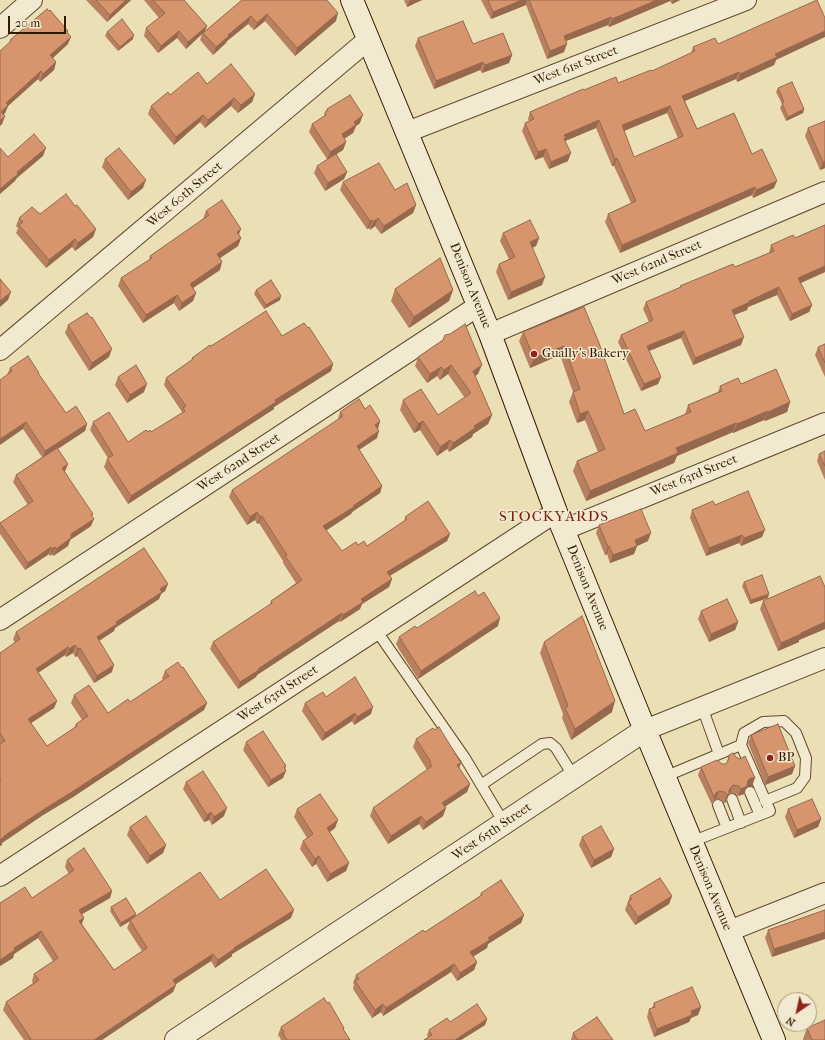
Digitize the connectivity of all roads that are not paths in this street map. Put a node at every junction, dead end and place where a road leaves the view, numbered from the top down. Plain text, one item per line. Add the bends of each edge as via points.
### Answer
1 (32, 0) edge
2 (352, 0) edge
3 (746, 0) edge
4 (0, 28) edge
5 (369, 40) junction
6 (407, 132) junction
7 (825, 192) edge
8 (478, 306) junction
9 (490, 334) junction
10 (0, 350) edge
11 (825, 423) edge
12 (560, 521) junction
13 (0, 620) edge
14 (376, 630) junction
15 (825, 658) edge
16 (702, 708) junction
17 (645, 730) junction
18 (736, 747) junction
19 (718, 755) junction
20 (737, 760) edge
21 (720, 766) edge
22 (574, 777) junction
23 (664, 777) junction
24 (481, 785) junction
25 (750, 792) dead end
26 (732, 799) dead end
27 (765, 801) junction
28 (718, 805) dead end
29 (760, 815) junction
30 (740, 822) junction
31 (504, 823) junction
32 (727, 828) junction
33 (691, 842) junction
34 (0, 876) edge
35 (825, 893) edge
36 (728, 931) junction
37 (176, 1040) edge
38 (774, 1040) edge

1 - 4 street
2 - 5 main road, Denison Avenue
3 - 6 street, West 61st Street
5 - 6 main road, Denison Avenue
5 - 10 street, West 60th Street
6 - 8 main road, Denison Avenue
7 - 9 street, West 62nd Street
8 - 9 main road, Denison Avenue
8 - 13 street, West 62nd Street
9 - 12 main road, Denison Avenue
11 - 12 street, West 63rd Street
12 - 14 street, West 63rd Street
12 - 17 main road, Denison Avenue
14 - 24 lane
14 - 34 street, West 63rd Street
15 - 16 street, West 65th Street
16 - 17 street, West 65th Street
16 - 19 lane
17 - 22 main road, West 65th Street
17 - 23 main road, Denison Avenue
18 - 19 lane
18 - 20 lane
18 - 27 lane
18 - 27 lane via 744,733 762,722 784,721 796,733 806,758 805,777 797,788
19 - 21 lane
19 - 23 lane via 703,766
22 - 24 lane via 556,748 550,743 542,744
22 - 31 main road, West 65th Street
23 - 33 main road, Denison Avenue
24 - 31 lane
25 - 29 lane
26 - 30 lane
27 - 29 lane via 770,811
28 - 32 lane
29 - 30 lane
30 - 32 lane
31 - 37 main road, West 65th Street
32 - 33 lane
33 - 36 main road, Denison Avenue
35 - 36 street
36 - 38 main road, Denison Avenue

